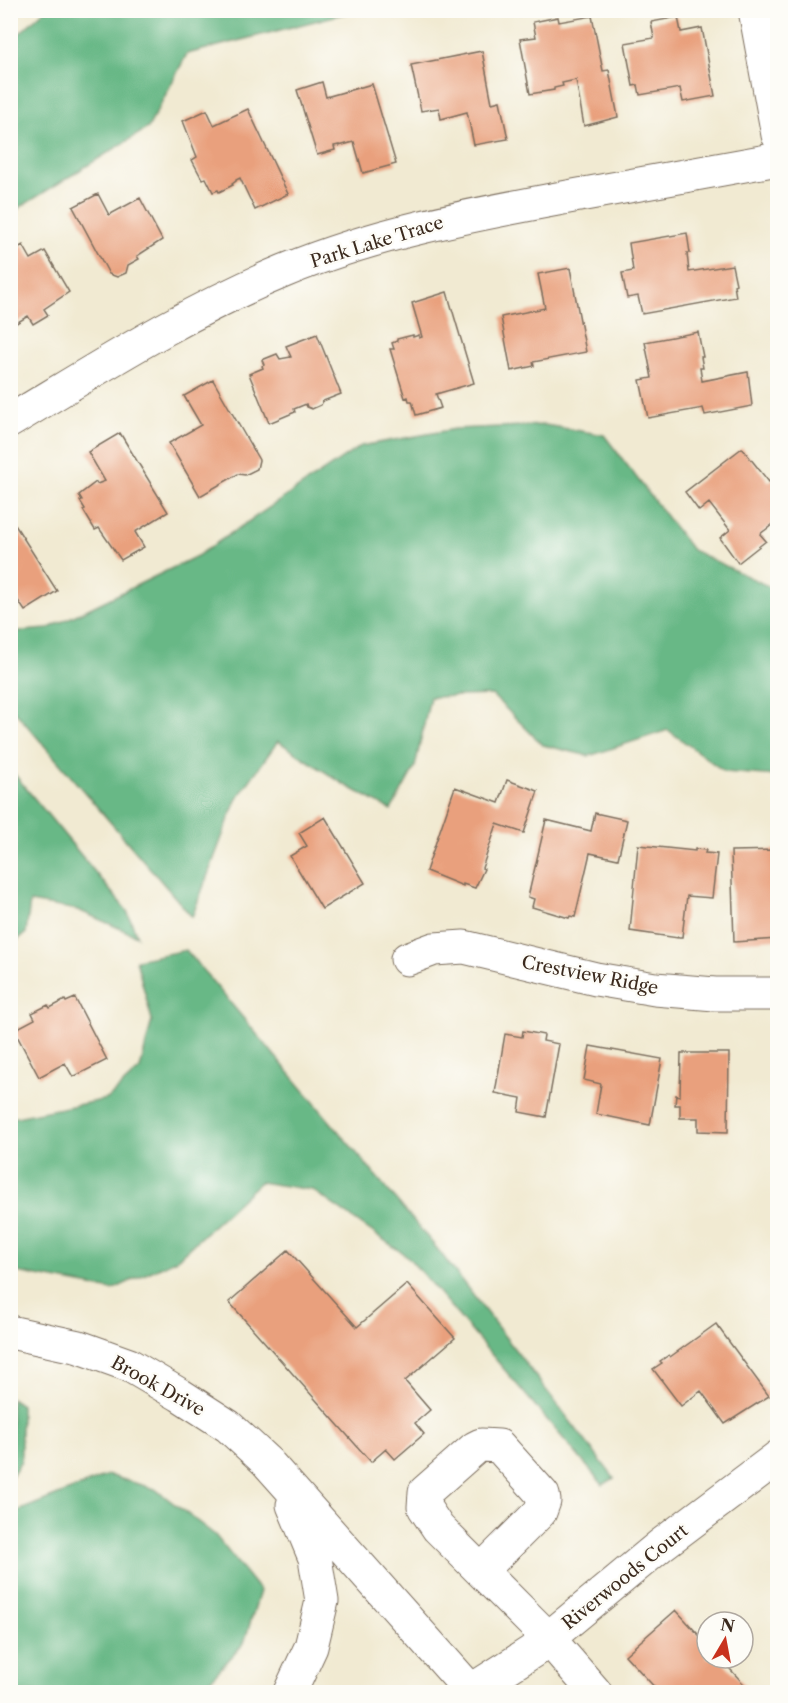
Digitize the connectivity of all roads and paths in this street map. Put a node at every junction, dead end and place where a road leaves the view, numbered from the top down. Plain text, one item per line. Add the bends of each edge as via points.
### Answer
1 (755, 10) edge
2 (777, 135) edge
3 (777, 159) edge
4 (10, 421) edge
5 (407, 959) dead end
6 (777, 994) edge
7 (10, 1332) edge
8 (777, 1457) edge
9 (283, 1481) junction
10 (482, 1571) dead end
11 (549, 1639) junction
12 (290, 1692) edge
13 (470, 1692) edge
14 (595, 1692) edge

1 - 2 street
3 - 4 street, Park Lake Trace via 467,216 345,249 226,296
5 - 6 street, Crestview Ridge via 434,949 464,947 586,977 655,988 715,994
7 - 9 street, Brook Drive via 79,1347 129,1365 228,1426
8 - 11 street, Riverwoods Court
9 - 12 street, Brook Drive via 315,1558 322,1601 311,1647
9 - 13 street, Brook Drive
10 - 11 street
11 - 13 street, Riverwoods Court
11 - 14 street

